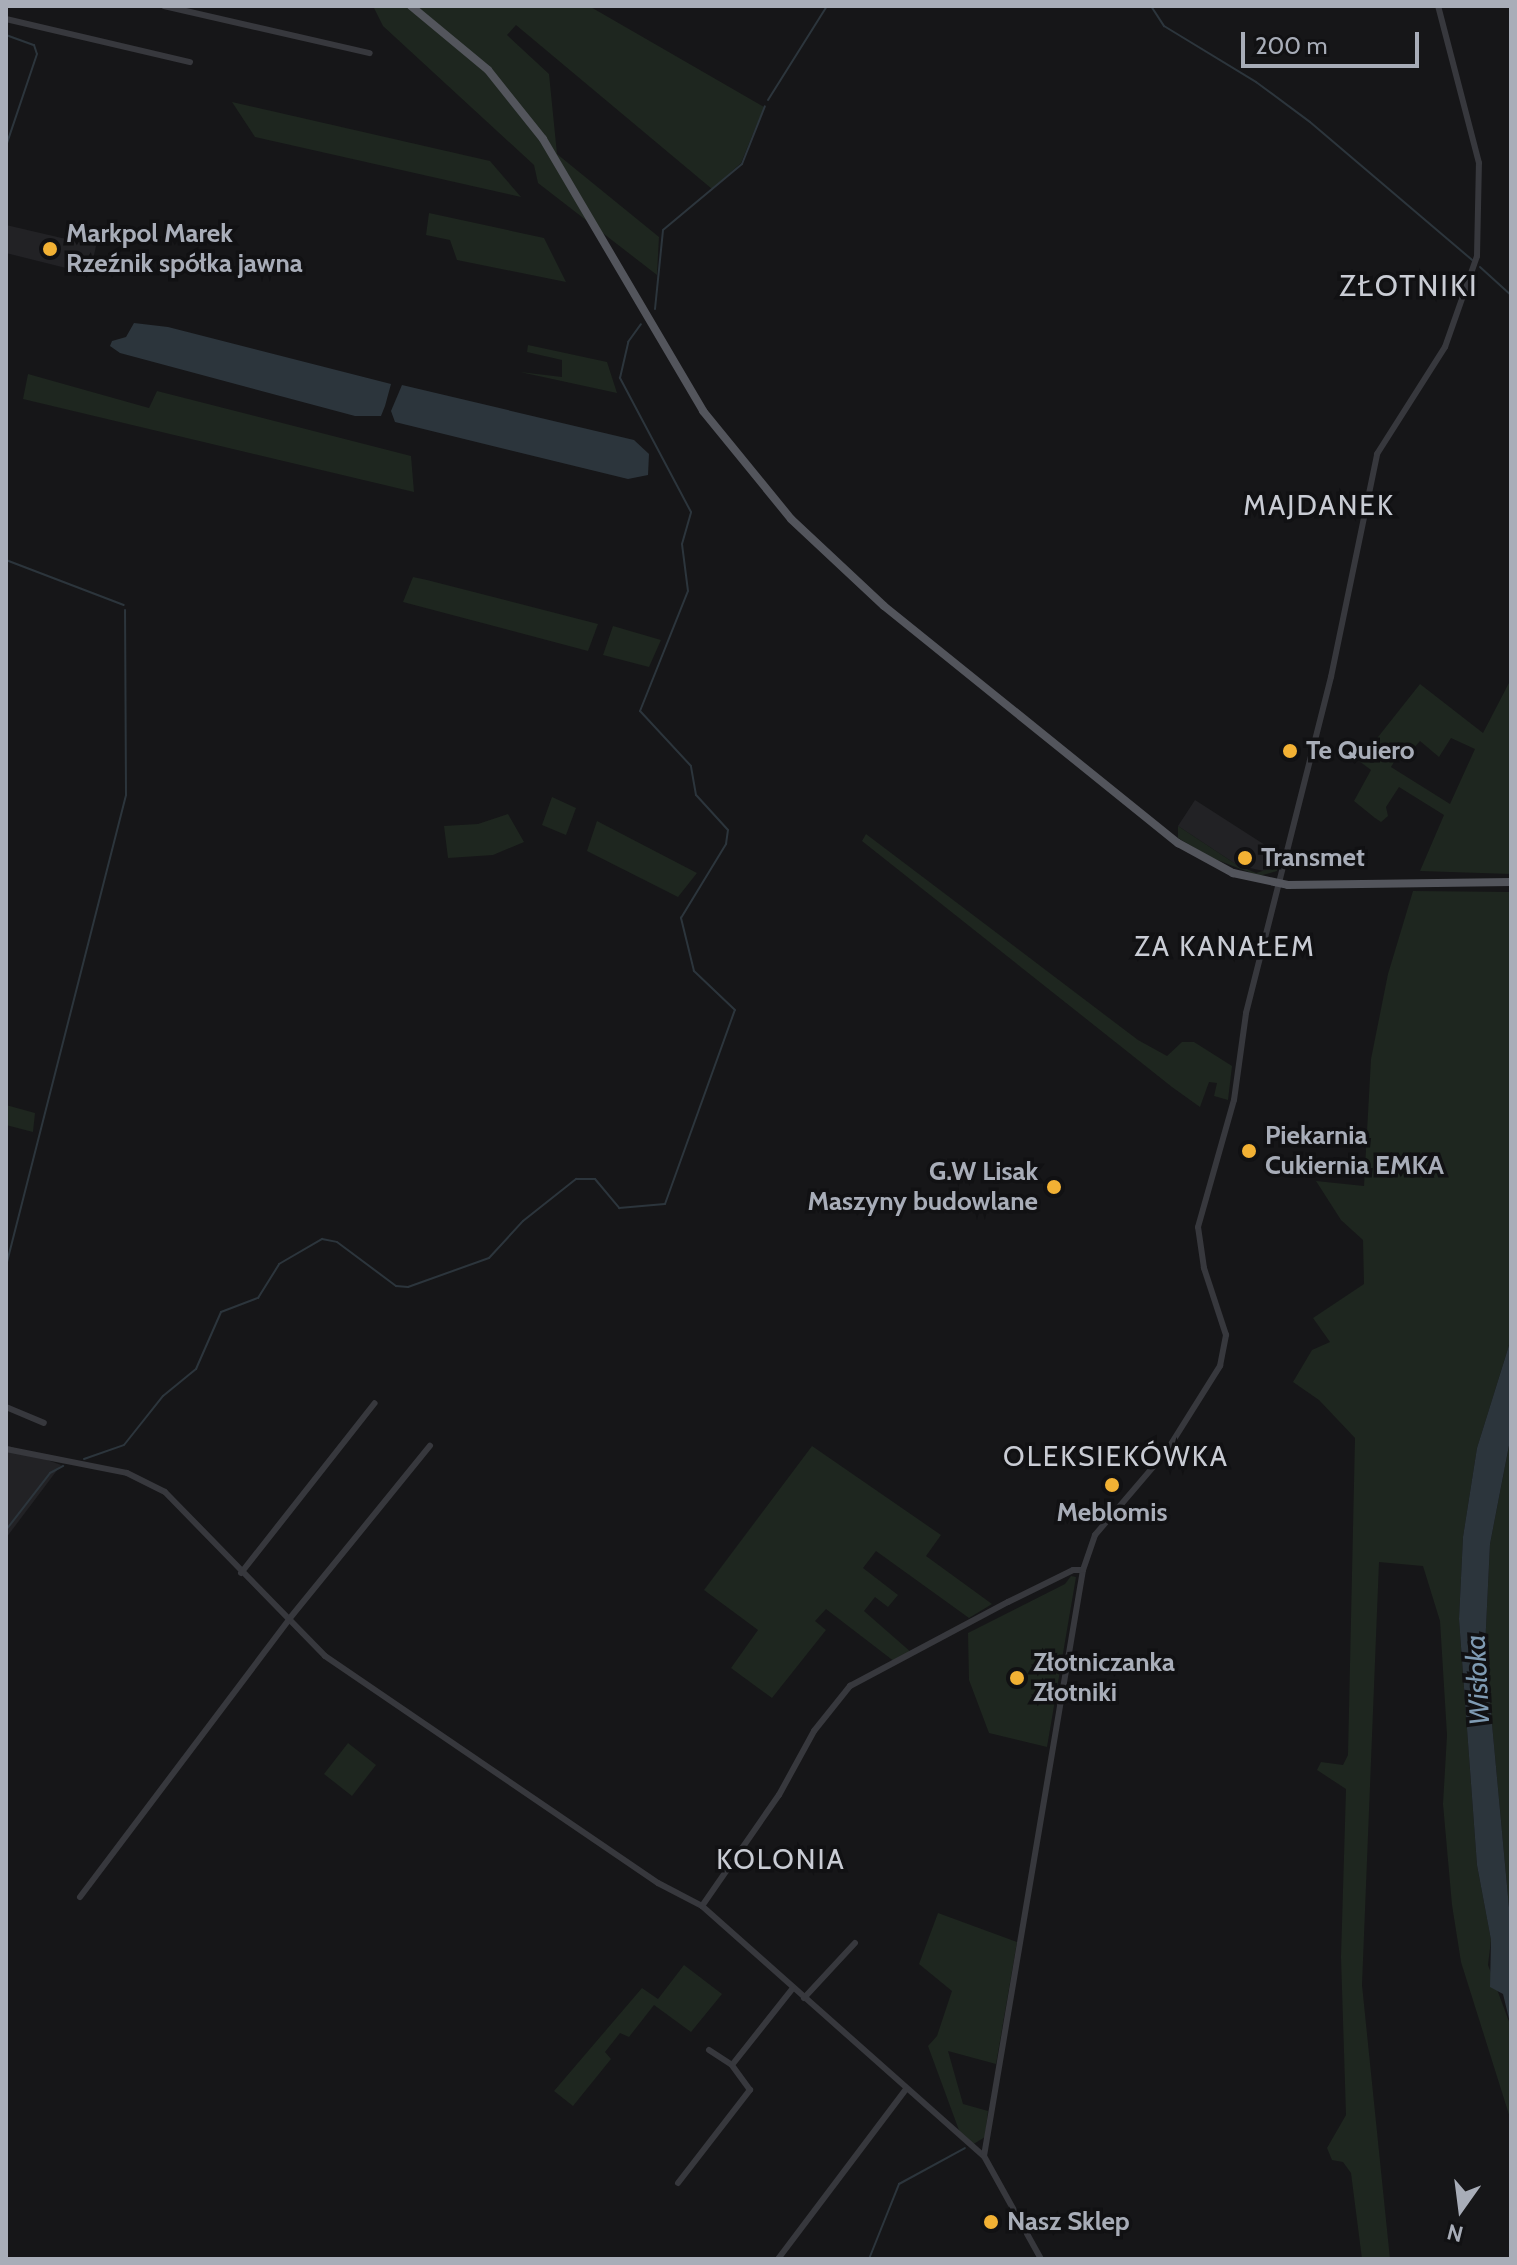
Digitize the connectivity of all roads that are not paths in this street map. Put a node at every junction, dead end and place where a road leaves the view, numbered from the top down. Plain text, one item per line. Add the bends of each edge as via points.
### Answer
1 (164, 6) edge
2 (411, 6) edge
3 (1438, 6) edge
4 (6, 19) edge
5 (370, 53) dead end
6 (190, 62) dead end
7 (1511, 882) edge
8 (1278, 884) junction
9 (375, 1403) dead end
10 (6, 1407) edge
11 (44, 1423) dead end
12 (430, 1446) dead end
13 (6, 1449) edge
14 (1083, 1570) junction
15 (241, 1573) junction
16 (288, 1623) junction
17 (80, 1897) dead end
18 (702, 1906) junction
19 (855, 1943) dead end
20 (793, 1988) junction
21 (804, 1998) junction
22 (709, 2050) dead end
23 (732, 2065) junction
24 (906, 2089) junction
25 (984, 2156) junction
26 (678, 2183) dead end
27 (778, 2259) edge
28 (1041, 2259) edge

1 - 5 street
2 - 8 main road via 488,70 543,139 703,411 791,519 884,606 1178,843 1225,870
3 - 8 street via 1479,163 1477,256 1445,347 1377,454 1331,677
4 - 6 street
7 - 8 main road
8 - 14 street via 1246,1013 1234,1100 1198,1227 1204,1268 1226,1335 1223,1357 1166,1452 1095,1535
9 - 15 street
10 - 11 street
12 - 16 street
13 - 15 street via 143,1478 184,1507
14 - 18 street via 1008,1602 850,1686 814,1731 779,1795
14 - 25 street
15 - 16 street
16 - 17 street
16 - 18 street via 341,1669 658,1883
18 - 20 street
19 - 21 street
20 - 21 street
20 - 23 street
21 - 24 street
22 - 23 street
23 - 26 street via 750,2090
24 - 25 street
24 - 27 street
25 - 28 street

